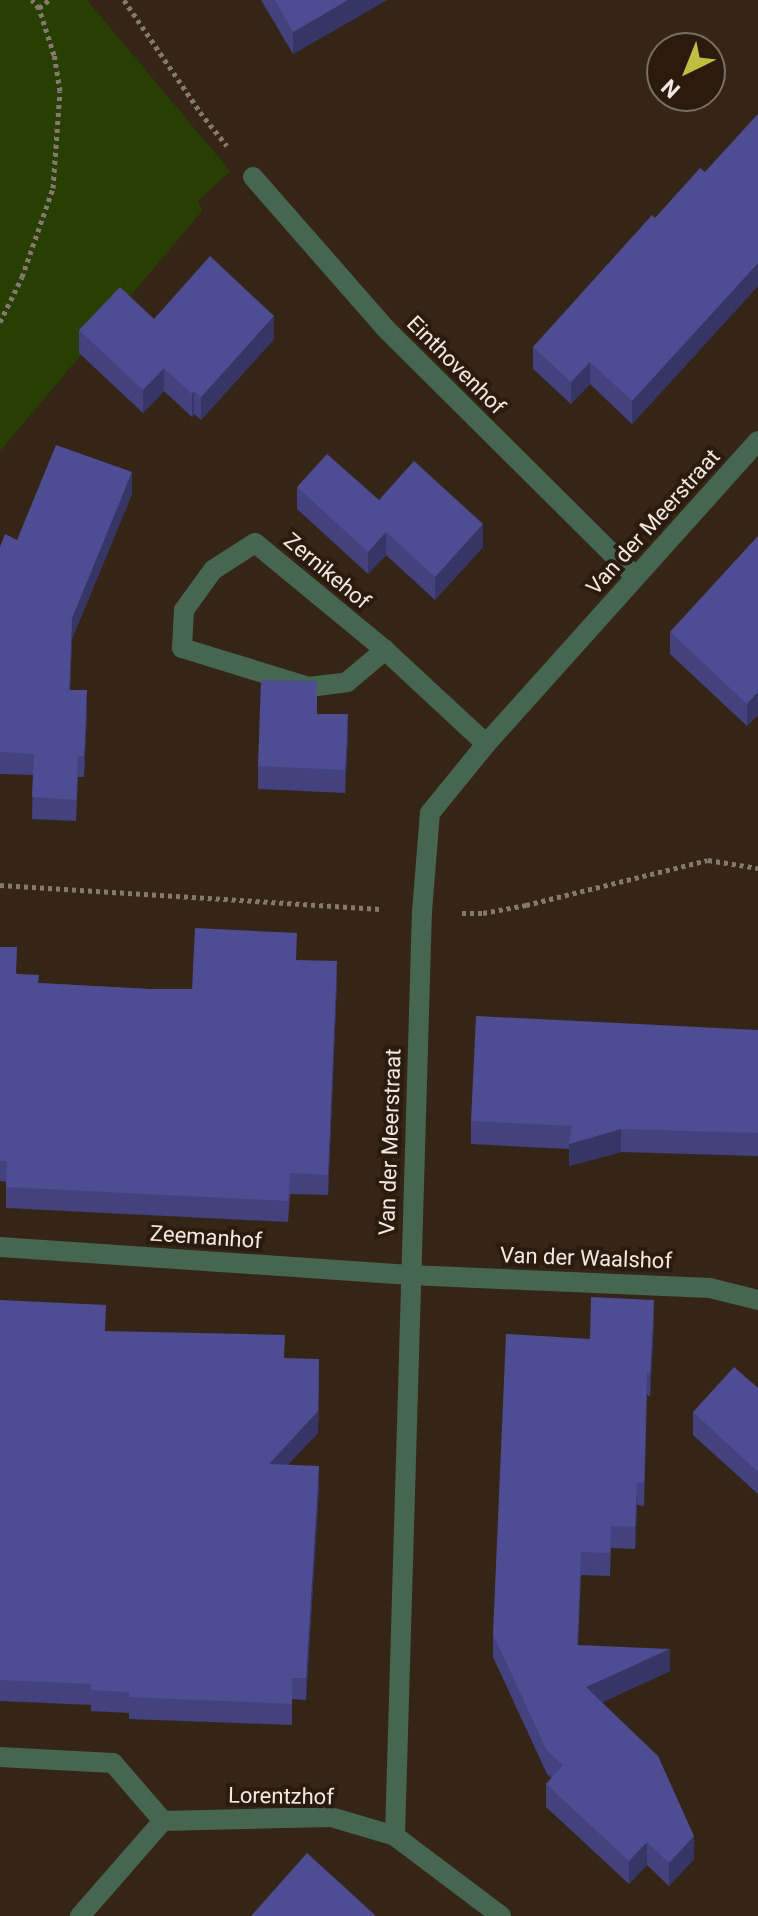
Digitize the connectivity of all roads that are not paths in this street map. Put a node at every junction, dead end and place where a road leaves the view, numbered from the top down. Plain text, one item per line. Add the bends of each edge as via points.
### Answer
1 (253, 177) road end
2 (758, 441) edge
3 (635, 576) junction
4 (385, 650) junction
5 (486, 744) junction
6 (0, 1247) edge
7 (410, 1275) junction
8 (758, 1300) edge
9 (0, 1757) edge
10 (163, 1821) junction
11 (395, 1836) junction
12 (80, 1916) edge
13 (501, 1916) edge

1 - 3 street, Einthovenhof via 385,328
2 - 3 street, Van der Meerstraat
3 - 5 street, Van der Meerstraat
4 - 4 street, Zernikehof via 347,682 309,687 182,648 184,610 213,570 255,543
4 - 5 street, Zernikehof
5 - 7 street, Van der Meerstraat via 430,813
6 - 7 street, Zeemanhof
7 - 8 street, Van der Waalshof via 710,1288
7 - 11 street, Van der Meerstraat
9 - 10 street via 113,1763
10 - 11 street, Lorentzhof via 331,1817
10 - 12 street
11 - 13 street

